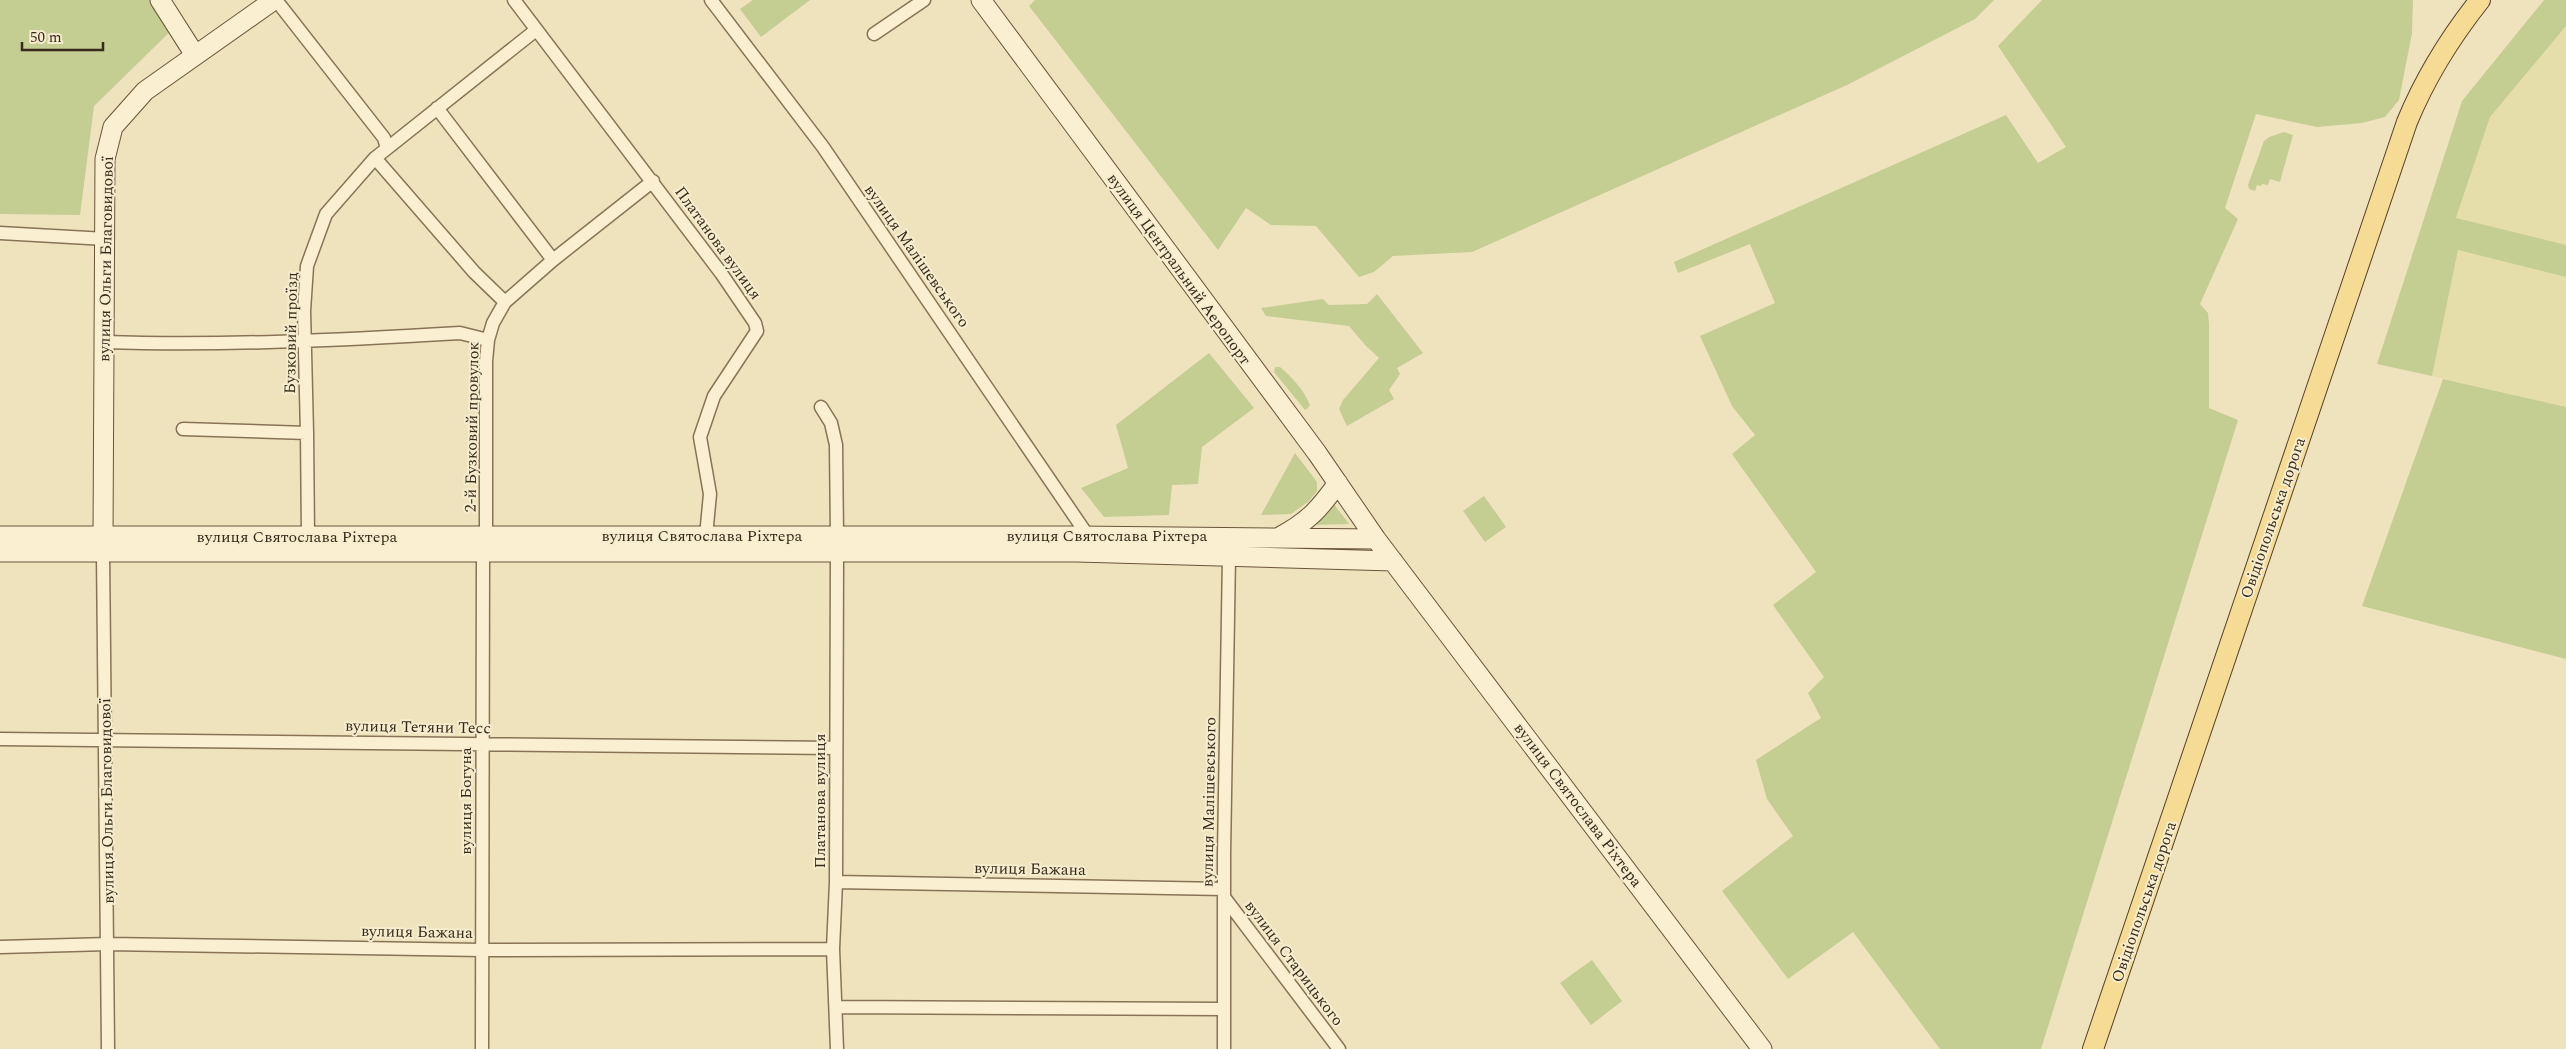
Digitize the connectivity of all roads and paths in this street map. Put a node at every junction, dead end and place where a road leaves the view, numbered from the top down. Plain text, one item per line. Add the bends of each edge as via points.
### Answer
1 (160, 0) edge
2 (275, 0) edge
3 (514, 0) edge
4 (711, 0) edge
5 (924, 0) edge
6 (981, 0) edge
7 (2476, 2) edge
8 (536, 30) junction
9 (874, 34) dead end
10 (195, 55) junction
11 (436, 108) junction
12 (387, 148) junction
13 (375, 158) junction
14 (653, 181) junction
15 (0, 233) edge
16 (106, 239) junction
17 (553, 260) junction
18 (504, 302) junction
19 (488, 340) junction
20 (105, 342) junction
21 (305, 342) junction
22 (821, 407) dead end
23 (183, 429) dead end
24 (307, 433) junction
25 (1338, 483) junction
26 (0, 536) edge
27 (706, 536) junction
28 (1088, 536) junction
29 (1281, 536) junction
30 (308, 537) junction
31 (1376, 539) junction
32 (837, 544) junction
33 (103, 545) junction
34 (484, 545) junction
35 (0, 552) edge
36 (1230, 556) junction
37 (1393, 561) junction
38 (0, 739) edge
39 (106, 740) junction
40 (483, 744) junction
41 (836, 748) junction
42 (836, 882) junction
43 (1224, 893) junction
44 (108, 944) junction
45 (0, 947) edge
46 (833, 949) junction
47 (482, 950) junction
48 (836, 1007) junction
49 (1224, 1009) junction
50 (108, 1049) edge
51 (482, 1049) edge
52 (837, 1049) edge
53 (1224, 1049) edge
54 (1339, 1049) edge
55 (1762, 1049) edge
56 (2093, 1049) edge

1 - 10 main road
2 - 10 main road, вулиця Ольги Благовидової
2 - 12 street via 384,138
3 - 8 street, Платанова вулиця
4 - 28 street, вулиця Малішевського via 823,147
5 - 9 street
6 - 25 main road, вулиця Центральний Аеропорт
7 - 56 main road, Овідіопольська дорога via 2445,46 2407,122
8 - 11 street, Бузковий проїзд
8 - 14 street, Платанова вулиця
10 - 16 main road, вулиця Ольги Благовидової via 146,91 113,127 105,159
11 - 12 street, Бузковий проїзд
11 - 17 street
12 - 13 street, Бузковий проїзд
13 - 18 street
13 - 21 street, Бузковий проїзд via 326,214 307,266
14 - 17 street, 2-й Бузковий провулок
14 - 27 street, Платанова вулиця via 722,273 757,331 714,396 700,437 710,494
15 - 16 street
16 - 20 main road, вулиця Ольги Благовидової
17 - 18 street, 2-й Бузковий провулок
18 - 19 street, 2-й Бузковий провулок
19 - 21 street via 460,333
19 - 34 street, 2-й Бузковий провулок
20 - 21 street via 180,345
20 - 33 main road, вулиця Ольги Благовидової
21 - 24 street, Бузковий проїзд
22 - 32 street, Платанова вулиця via 831,423 836,445
23 - 24 street
24 - 30 street, Бузковий проїзд
25 - 29 main road via 1318,511
25 - 31 main road, вулиця Центральний Аеропорт
26 - 33 main road, вулиця Святослава Ріхтера
27 - 32 main road, вулиця Святослава Ріхтера
27 - 34 main road, вулиця Святослава Ріхтера
28 - 29 main road, вулиця Святослава Ріхтера
28 - 32 main road, вулиця Святослава Ріхтера
29 - 31 main road, вулиця Святослава Ріхтера
30 - 33 main road, вулиця Святослава Ріхтера
30 - 34 main road, вулиця Святослава Ріхтера
31 - 37 main road, вулиця Святослава Ріхтера
32 - 34 main road, вулиця Святослава Ріхтера
32 - 36 main road, вулиця Святослава Ріхтера
32 - 41 street, Платанова вулиця
33 - 34 main road, вулиця Святослава Ріхтера
33 - 35 main road, вулиця Святослава Ріхтера
33 - 39 street, вулиця Ольги Благовидової
34 - 40 street, вулиця Богуна
36 - 37 main road, вулиця Святослава Ріхтера
36 - 43 street, вулиця Малішевського
37 - 55 main road, вулиця Святослава Ріхтера
38 - 39 street, вулиця Тетяни Тесс
39 - 40 street, вулиця Тетяни Тесс
39 - 44 street, вулиця Ольги Благовидової
40 - 41 street, вулиця Тетяни Тесс
40 - 47 street, вулиця Богуна
41 - 42 street, Платанова вулиця
42 - 43 street, вулиця Бажана
42 - 46 street, Платанова вулиця
43 - 49 street, вулиця Малішевського
43 - 54 street, вулиця Старицького
44 - 45 street, вулиця Бажана
44 - 47 street, вулиця Бажана
44 - 50 street, вулиця Ольги Благовидової
46 - 47 street, вулиця Бажана
46 - 48 street, Платанова вулиця
47 - 51 street, вулиця Богуна
48 - 49 street
48 - 52 street, Платанова вулиця
49 - 53 street, вулиця Малішевського

